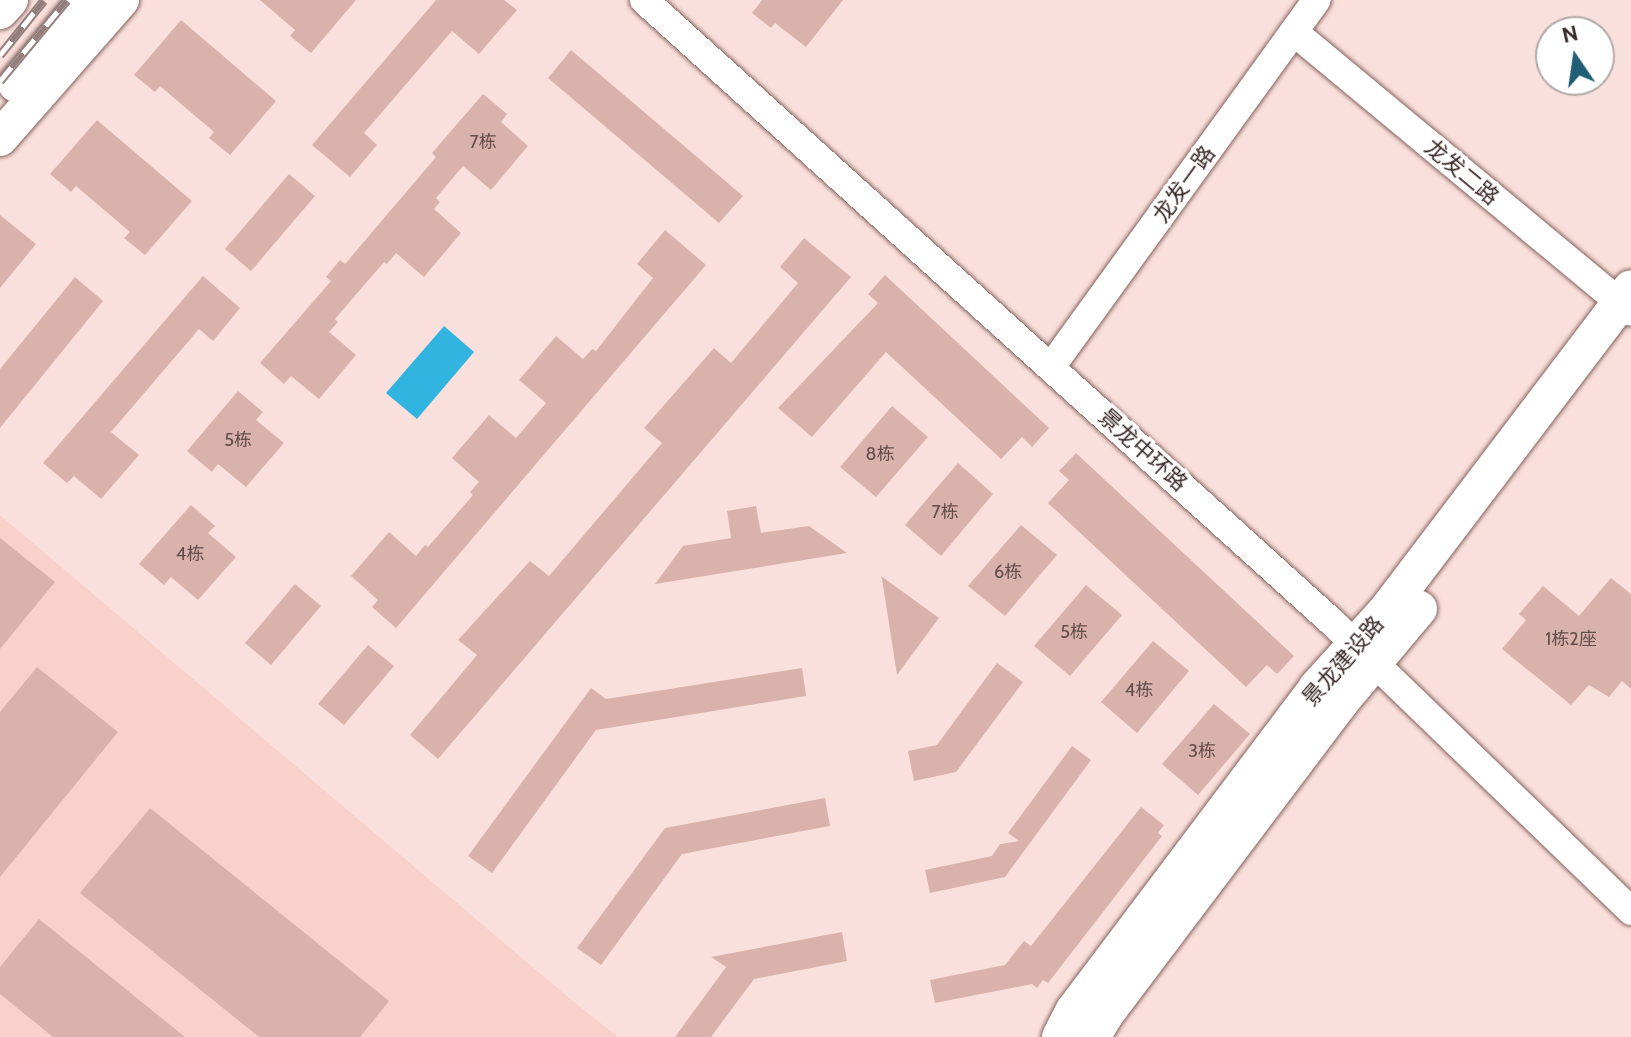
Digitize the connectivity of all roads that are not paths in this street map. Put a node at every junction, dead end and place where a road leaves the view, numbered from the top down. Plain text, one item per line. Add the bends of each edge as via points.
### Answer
1 (10, 0) edge
2 (86, 0) edge
3 (121, 0) edge
4 (644, 0) edge
5 (1317, 0) edge
6 (0, 11) edge
7 (1294, 32) junction
8 (0, 104) edge
9 (0, 138) edge
10 (1628, 307) edge
11 (1051, 367) junction
12 (1364, 655) junction
13 (1631, 911) edge
14 (1060, 1037) edge
15 (1092, 1037) edge

1 - 6 main road
2 - 8 main road
3 - 9 main road
4 - 11 street, 景龙中环路
5 - 7 street, 龙发一路
7 - 10 street, 龙发二路
7 - 11 street, 龙发一路
10 - 12 main road, 景龙建设路 via 1407,625
11 - 12 street, 景龙中环路
12 - 13 street, 景龙中环路
12 - 14 main road, 景龙建设路 via 1299,711 1074,1010
12 - 15 main road, 景龙建设路

